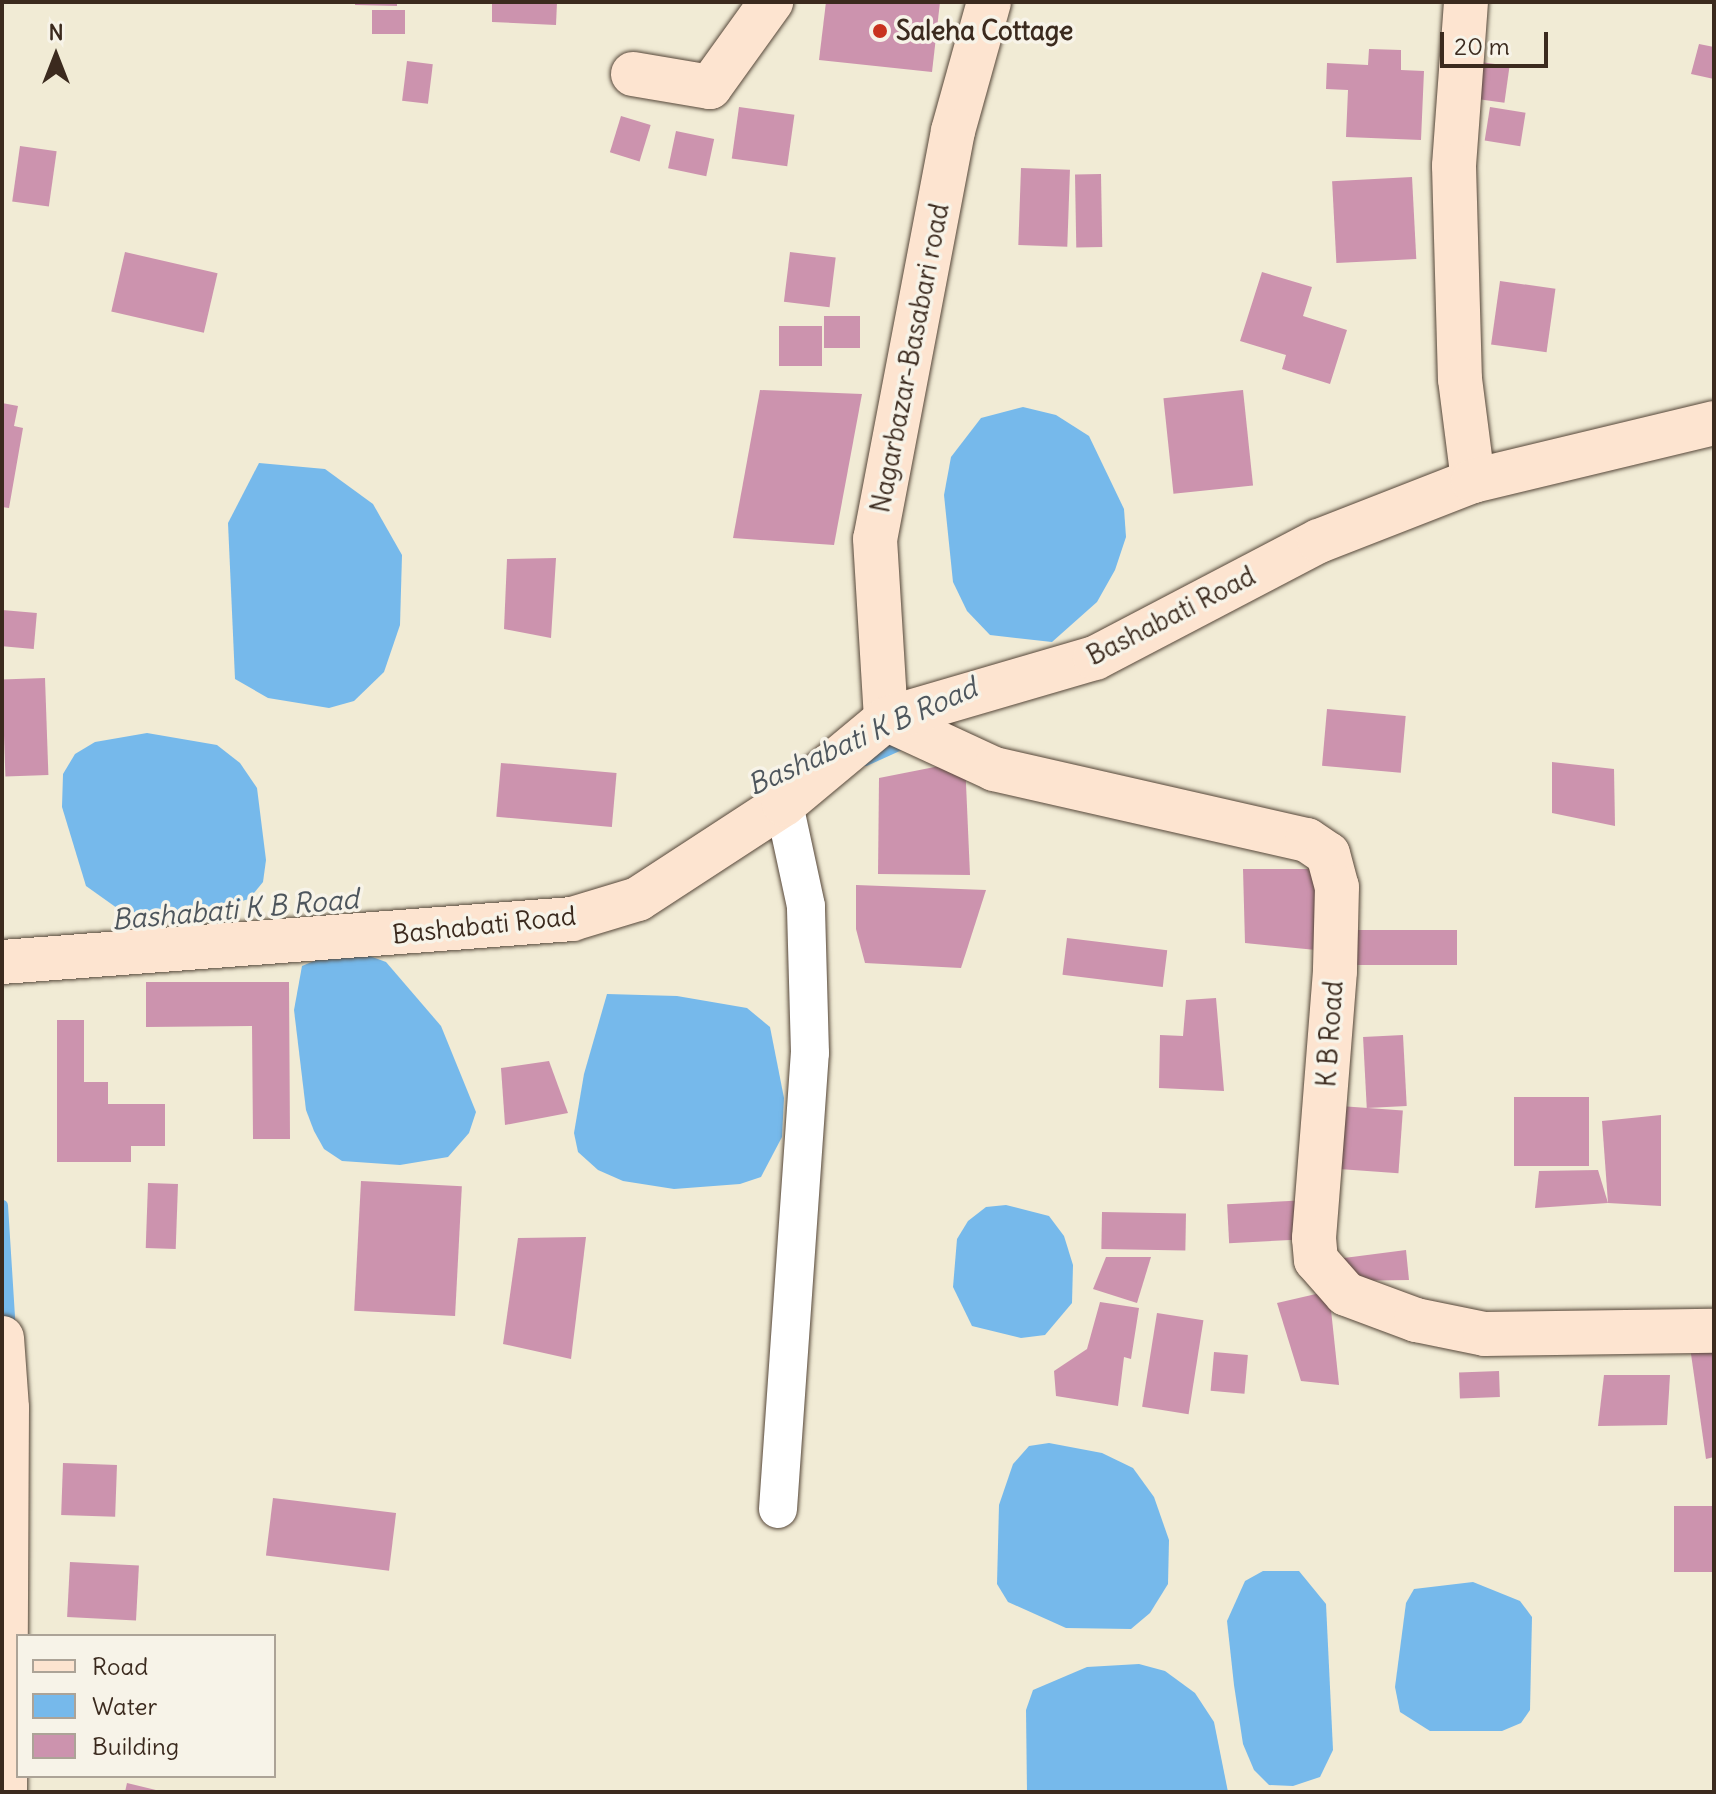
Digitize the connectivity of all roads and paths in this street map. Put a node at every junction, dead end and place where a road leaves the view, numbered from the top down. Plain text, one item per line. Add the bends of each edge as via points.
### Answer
1 (771, 2) edge
2 (989, 2) edge
3 (1466, 2) edge
4 (633, 74) dead end
5 (1714, 423) edge
6 (1473, 481) junction
7 (886, 719) junction
8 (784, 804) junction
9 (2, 962) edge
10 (1714, 1331) edge
11 (2, 1338) edge
12 (778, 1509) dead end
13 (5, 1792) edge

1 - 4 street via 710,87
2 - 7 street, Nagarbazar-Basabari road via 953,131 875,539
3 - 6 street via 1454,166 1460,379
5 - 6 street, Bashabati Road
6 - 7 street, Bashabati Road via 1319,541 1095,658
7 - 8 street, Bashabati Road
7 - 10 street, K B Road via 994,769 1307,840 1328,854 1337,887 1335,971 1314,1238 1316,1260 1346,1294 1416,1320 1485,1334
8 - 9 street, Bashabati Road via 638,899 572,919
8 - 12 street via 806,906 810,1053
11 - 13 street via 7,1408

